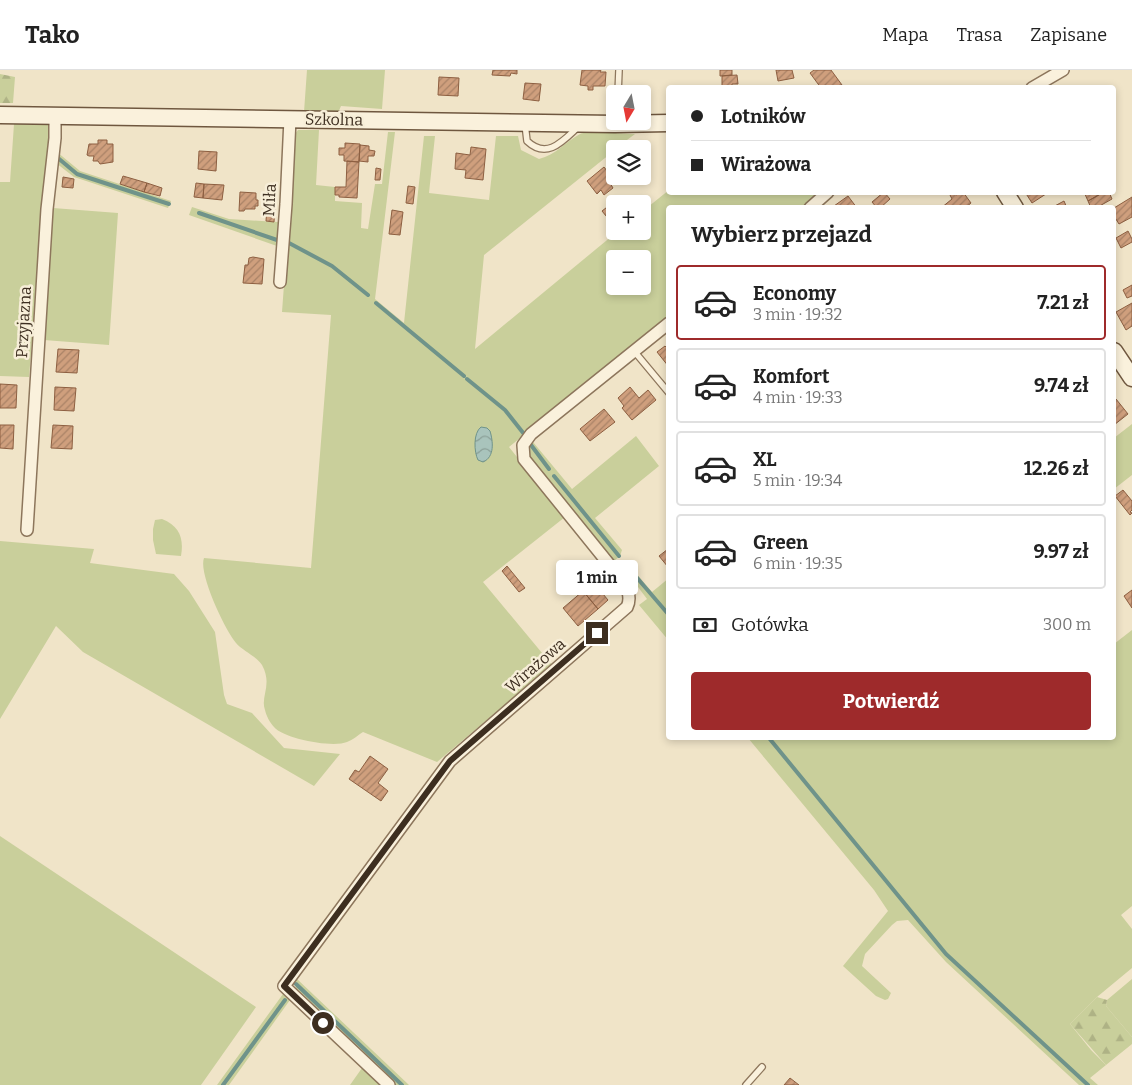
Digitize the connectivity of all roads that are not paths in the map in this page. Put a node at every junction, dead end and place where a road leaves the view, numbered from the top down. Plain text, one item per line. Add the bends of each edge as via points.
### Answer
1 (619, 70) edge
2 (1064, 70) edge
3 (618, 85) edge
4 (1037, 85) edge
5 (0, 115) edge
6 (55, 116) junction
7 (290, 118) junction
8 (525, 122) junction
9 (606, 122) edge
10 (581, 123) junction
11 (651, 123) edge
12 (666, 123) edge
13 (825, 195) edge
14 (813, 205) edge
15 (280, 282) dead end
16 (666, 325) edge
17 (634, 351) junction
18 (1116, 354) edge
19 (1132, 378) edge
20 (666, 389) edge
21 (27, 530) dead end
22 (762, 1067) dead end
23 (389, 1085) edge
24 (746, 1085) edge

1 - 3 lane
2 - 4 street
5 - 6 street, Szkolna
6 - 7 street, Szkolna
6 - 21 street, Przyjazna
7 - 8 street, Szkolna
7 - 15 street, Miła
8 - 10 street, Szkolna
8 - 10 lane via 527,141 541,149 557,146
9 - 10 street, Szkolna
11 - 12 street, Szkolna
13 - 14 street
16 - 17 street, Wirażowa
17 - 20 lane
17 - 23 street, Wirażowa via 532,434 523,444 522,452 524,459 625,584 630,598 627,607 450,761 284,986
18 - 19 street
22 - 24 lane

